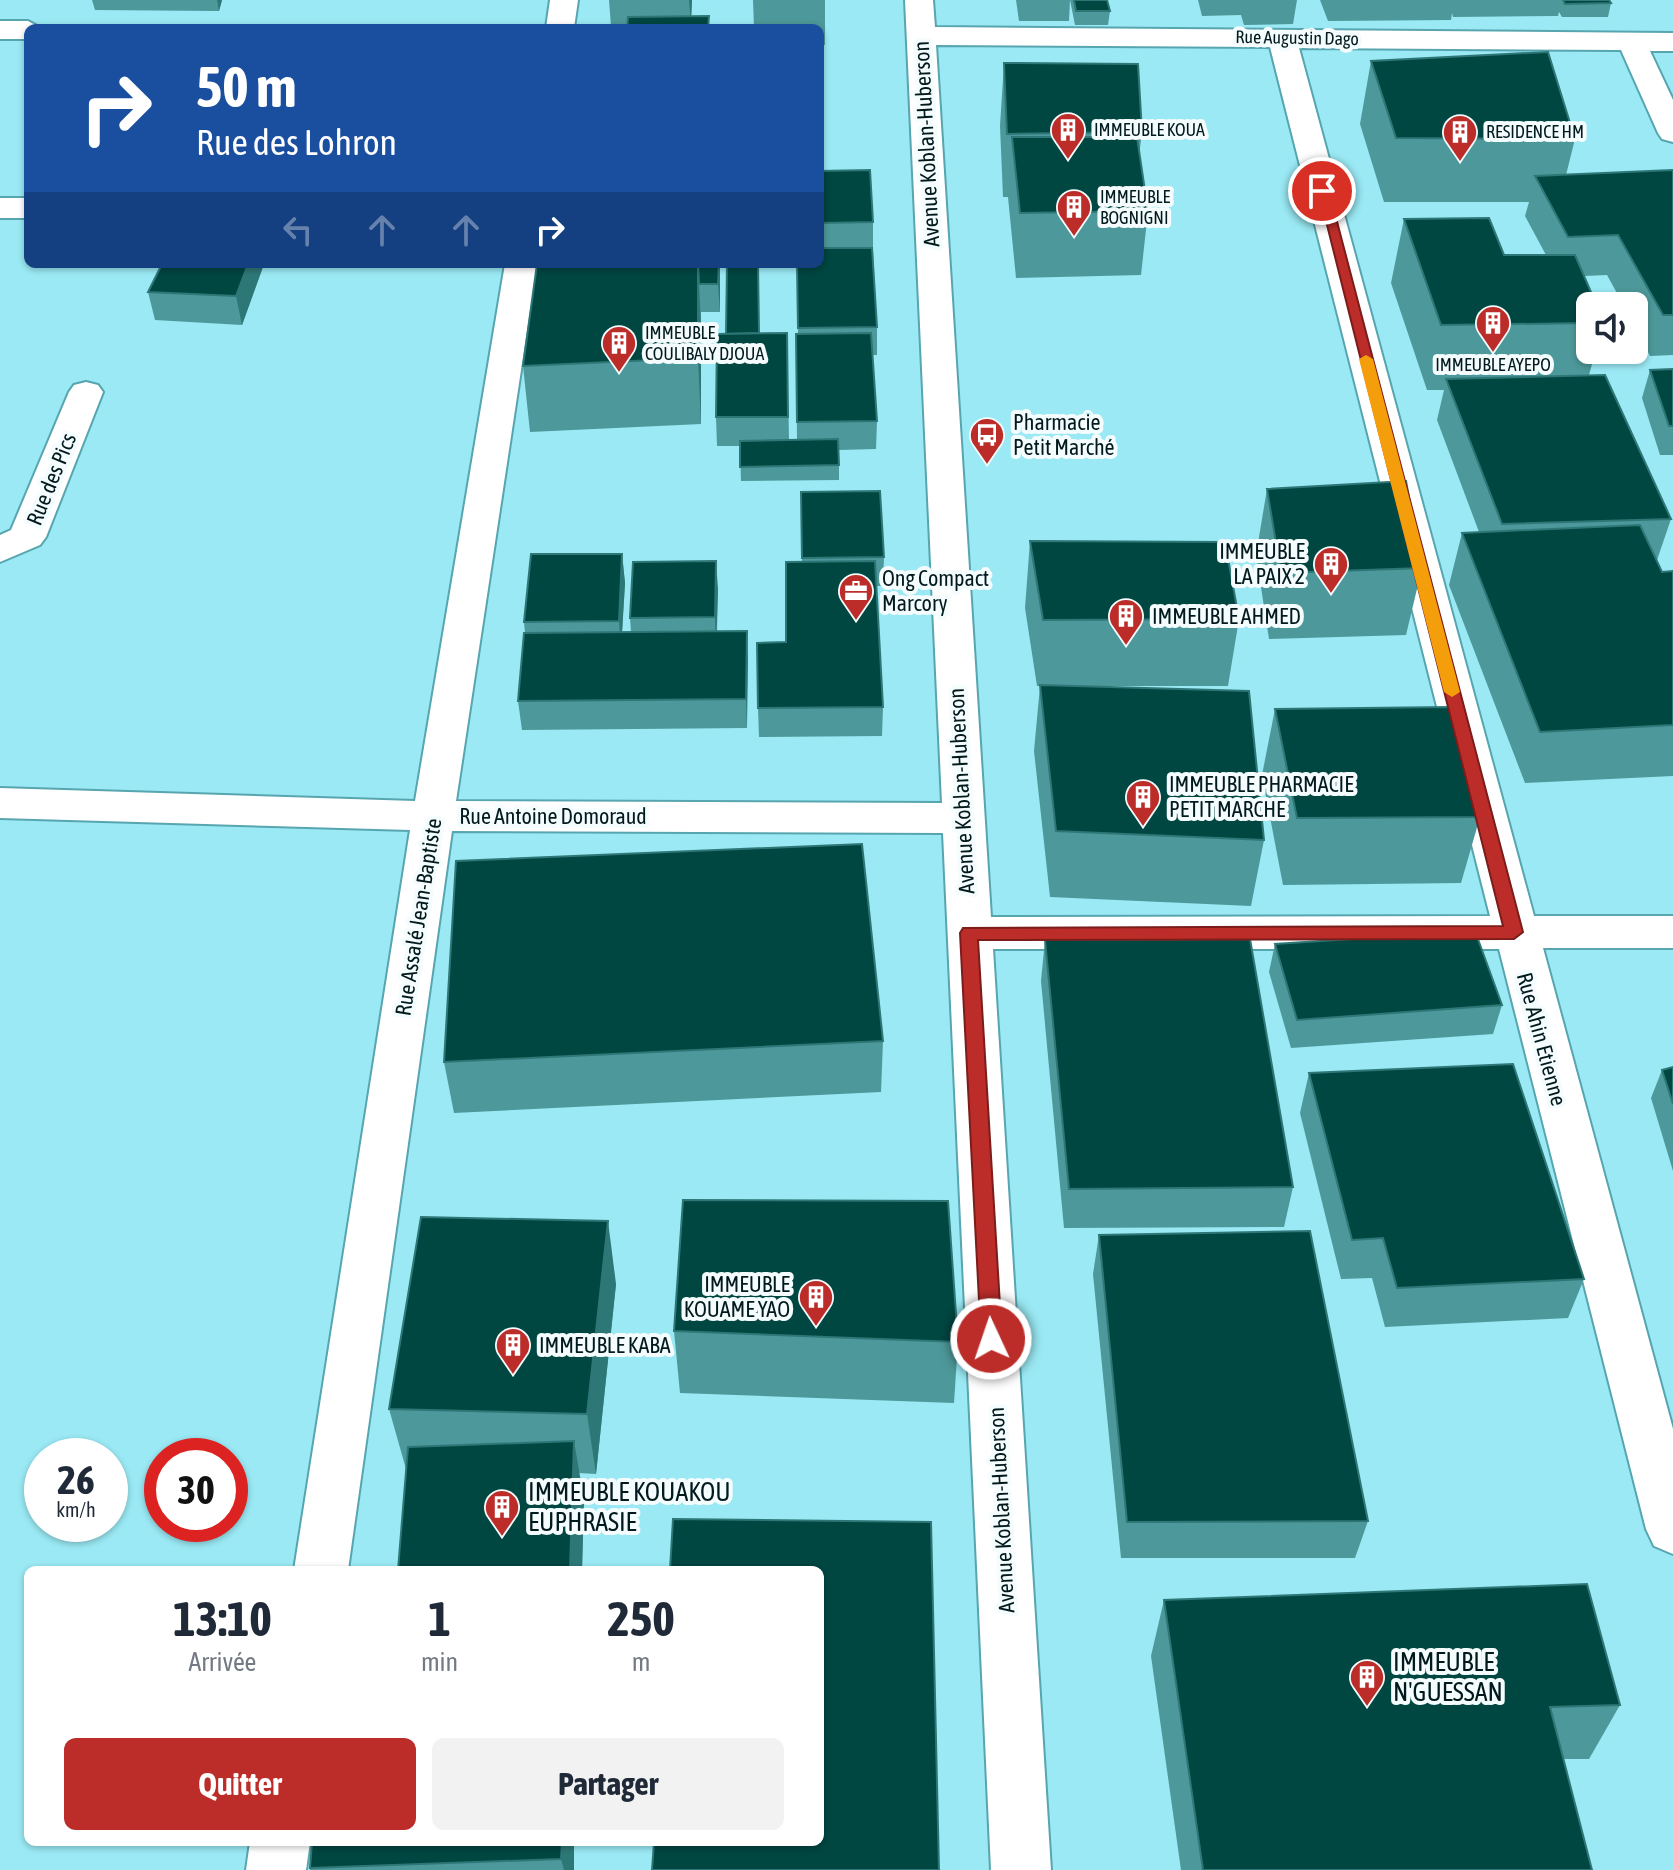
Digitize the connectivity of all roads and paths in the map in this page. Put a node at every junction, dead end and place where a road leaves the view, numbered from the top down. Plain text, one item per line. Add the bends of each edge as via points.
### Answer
1 (564, 0) edge
2 (920, 18) edge
3 (561, 24) edge
4 (0, 30) edge
5 (24, 30) edge
6 (1282, 37) junction
7 (1632, 42) junction
8 (1673, 42) edge
9 (1673, 133) edge
10 (0, 208) edge
11 (24, 208) edge
12 (520, 268) edge
13 (86, 392) dead end
14 (0, 550) edge
15 (0, 803) edge
16 (433, 816) junction
17 (963, 818) junction
18 (1514, 932) junction
19 (1673, 932) edge
20 (969, 933) junction
21 (1673, 1529) edge
22 (322, 1566) edge
23 (279, 1846) edge
24 (276, 1870) edge
25 (1021, 1870) edge

1 - 3 street
2 - 6 street, Rue Augustin Dago
2 - 17 street, Avenue Koblan-Huberson
4 - 5 street
6 - 7 street, Rue Augustin Dago
6 - 18 street, Rue Ahin Etienne
7 - 8 street, Rue Augustin Dago
7 - 9 street
10 - 11 street
12 - 16 street, Rue Assalé Jean-Baptiste
13 - 14 street, Rue des Pics via 27,537
15 - 16 street, Rue Antoine Domoraud
16 - 17 street, Rue Antoine Domoraud
16 - 22 street, Rue Assalé Jean-Baptiste
17 - 20 street, Avenue Koblan-Huberson
18 - 19 street
18 - 20 street
18 - 21 street, Rue Ahin Etienne
20 - 25 street, Avenue Koblan-Huberson
23 - 24 street

